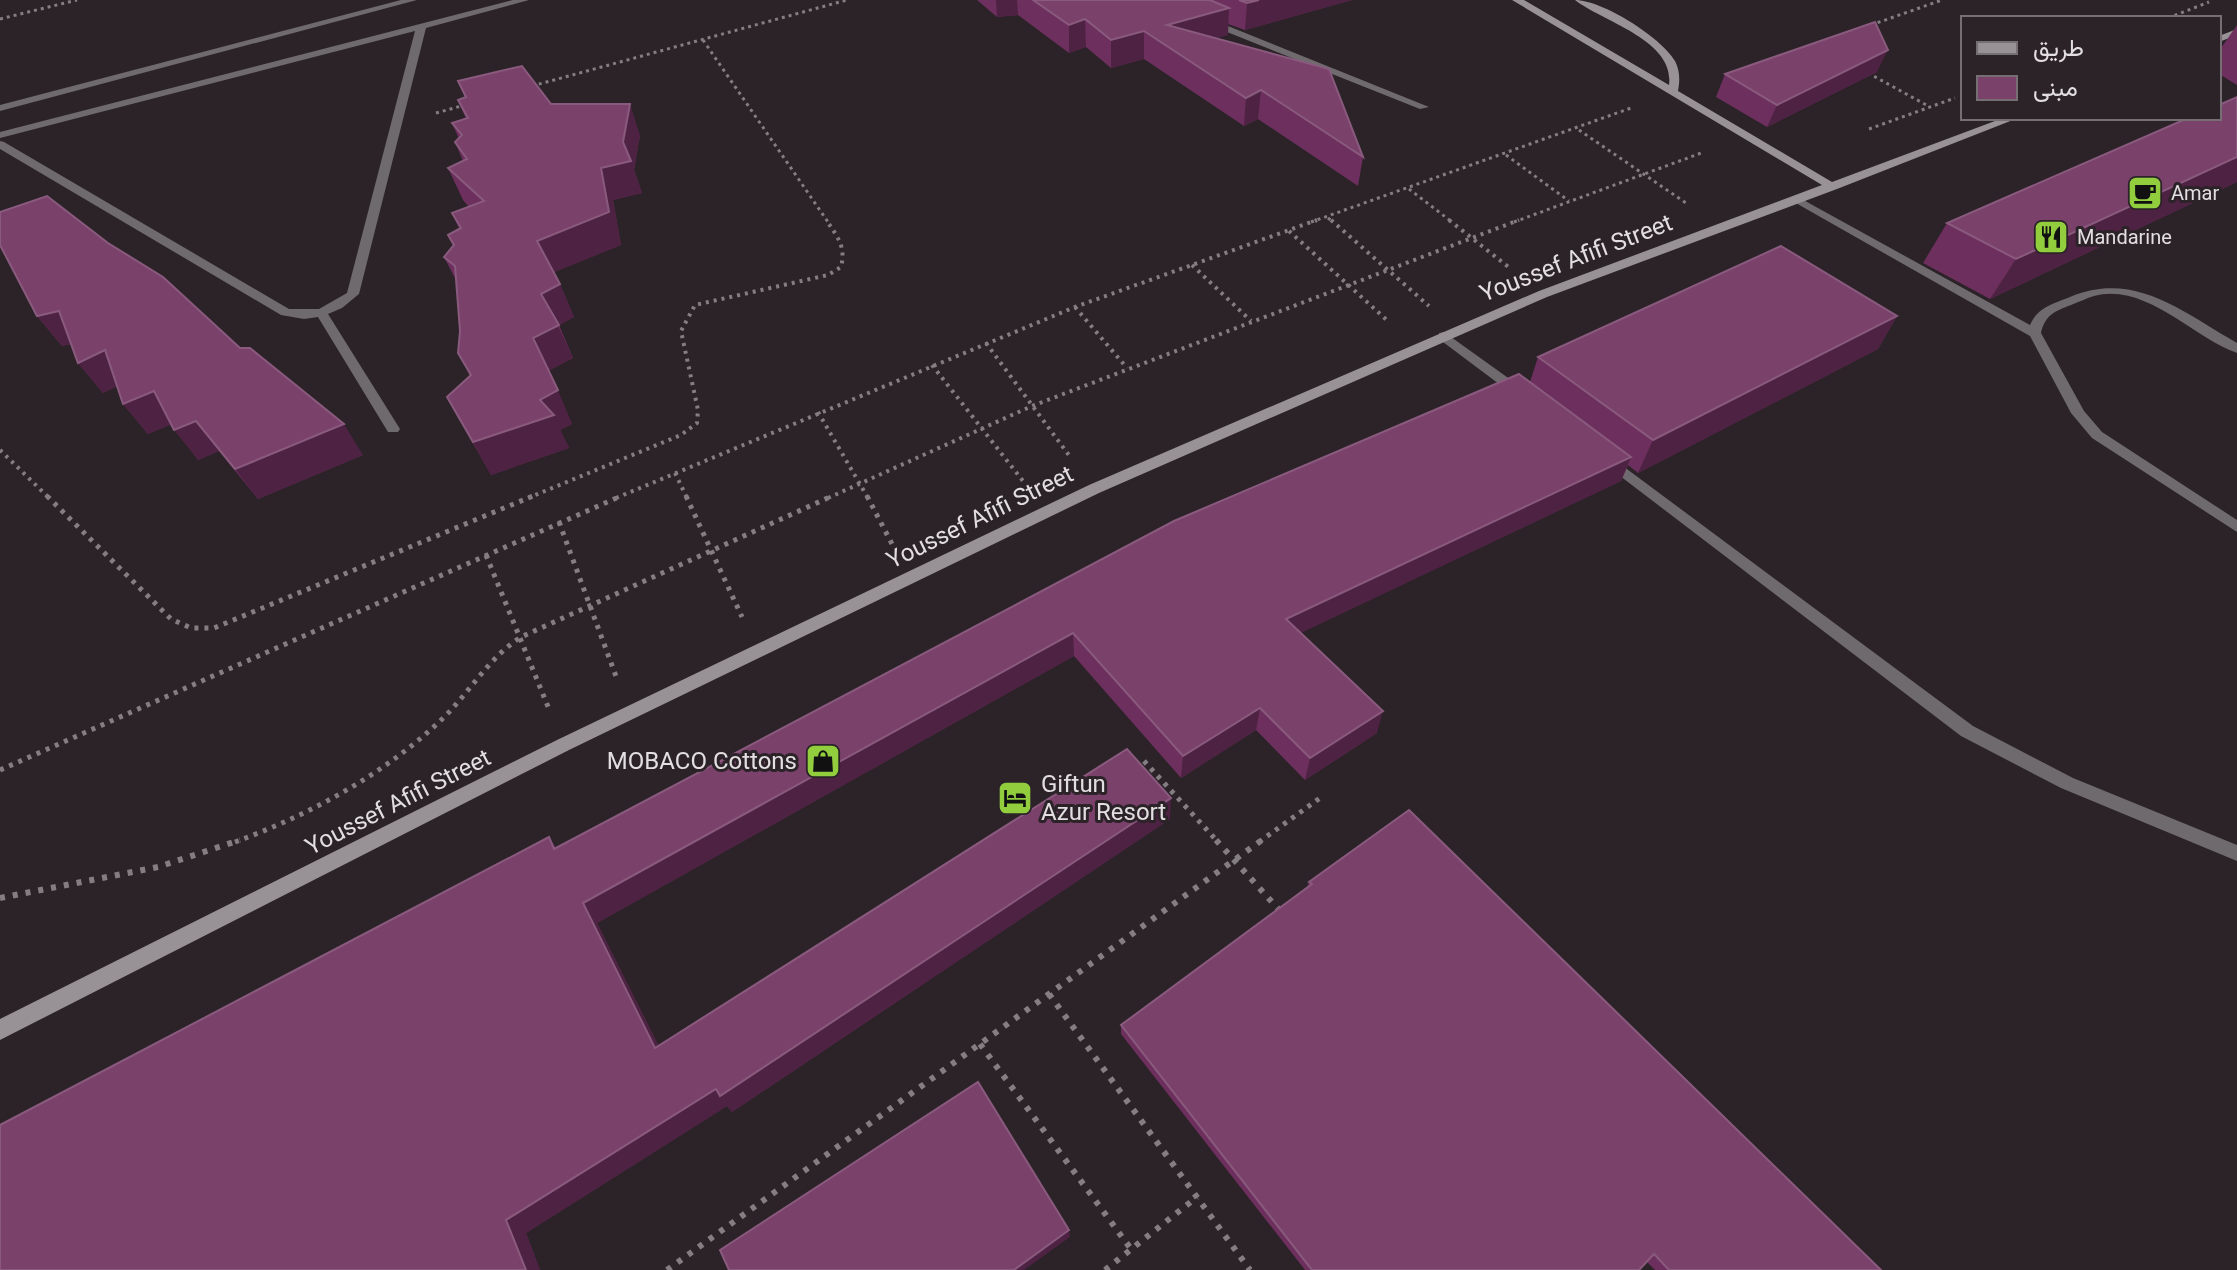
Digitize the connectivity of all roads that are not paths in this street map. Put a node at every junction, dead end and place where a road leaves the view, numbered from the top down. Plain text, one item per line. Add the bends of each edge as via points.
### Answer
1 (412, 0) edge
2 (524, 0) edge
3 (1517, 0) edge
4 (1580, 0) edge
5 (1196, 17) edge
6 (421, 27) junction
7 (1673, 92) junction
8 (1424, 107) dead end
9 (0, 108) edge
10 (2008, 120) edge
11 (0, 135) edge
12 (0, 144) edge
13 (1833, 187) junction
14 (1798, 200) junction
15 (322, 314) junction
16 (2035, 333) junction
17 (1451, 334) junction
18 (2237, 349) edge
19 (1534, 403) edge
20 (393, 429) dead end
21 (1597, 452) edge
22 (2236, 524) edge
23 (2237, 853) edge
24 (0, 1030) edge

1 - 9 street
2 - 6 street
3 - 7 street
4 - 7 street via 1662,50 1678,78
5 - 8 street
6 - 11 street
6 - 15 street via 353,294
7 - 13 street
10 - 13 street, Youssef Afifi Street
12 - 15 street via 285,312
13 - 14 street, Youssef Afifi Street
14 - 16 street
14 - 17 street, Youssef Afifi Street via 1543,294
15 - 20 street
16 - 18 street via 2044,311 2112,290 2146,298
16 - 22 street via 2078,413 2097,435
17 - 19 street
17 - 24 street, Youssef Afifi Street via 1094,489 758,650
21 - 23 street via 1967,731 2067,783

